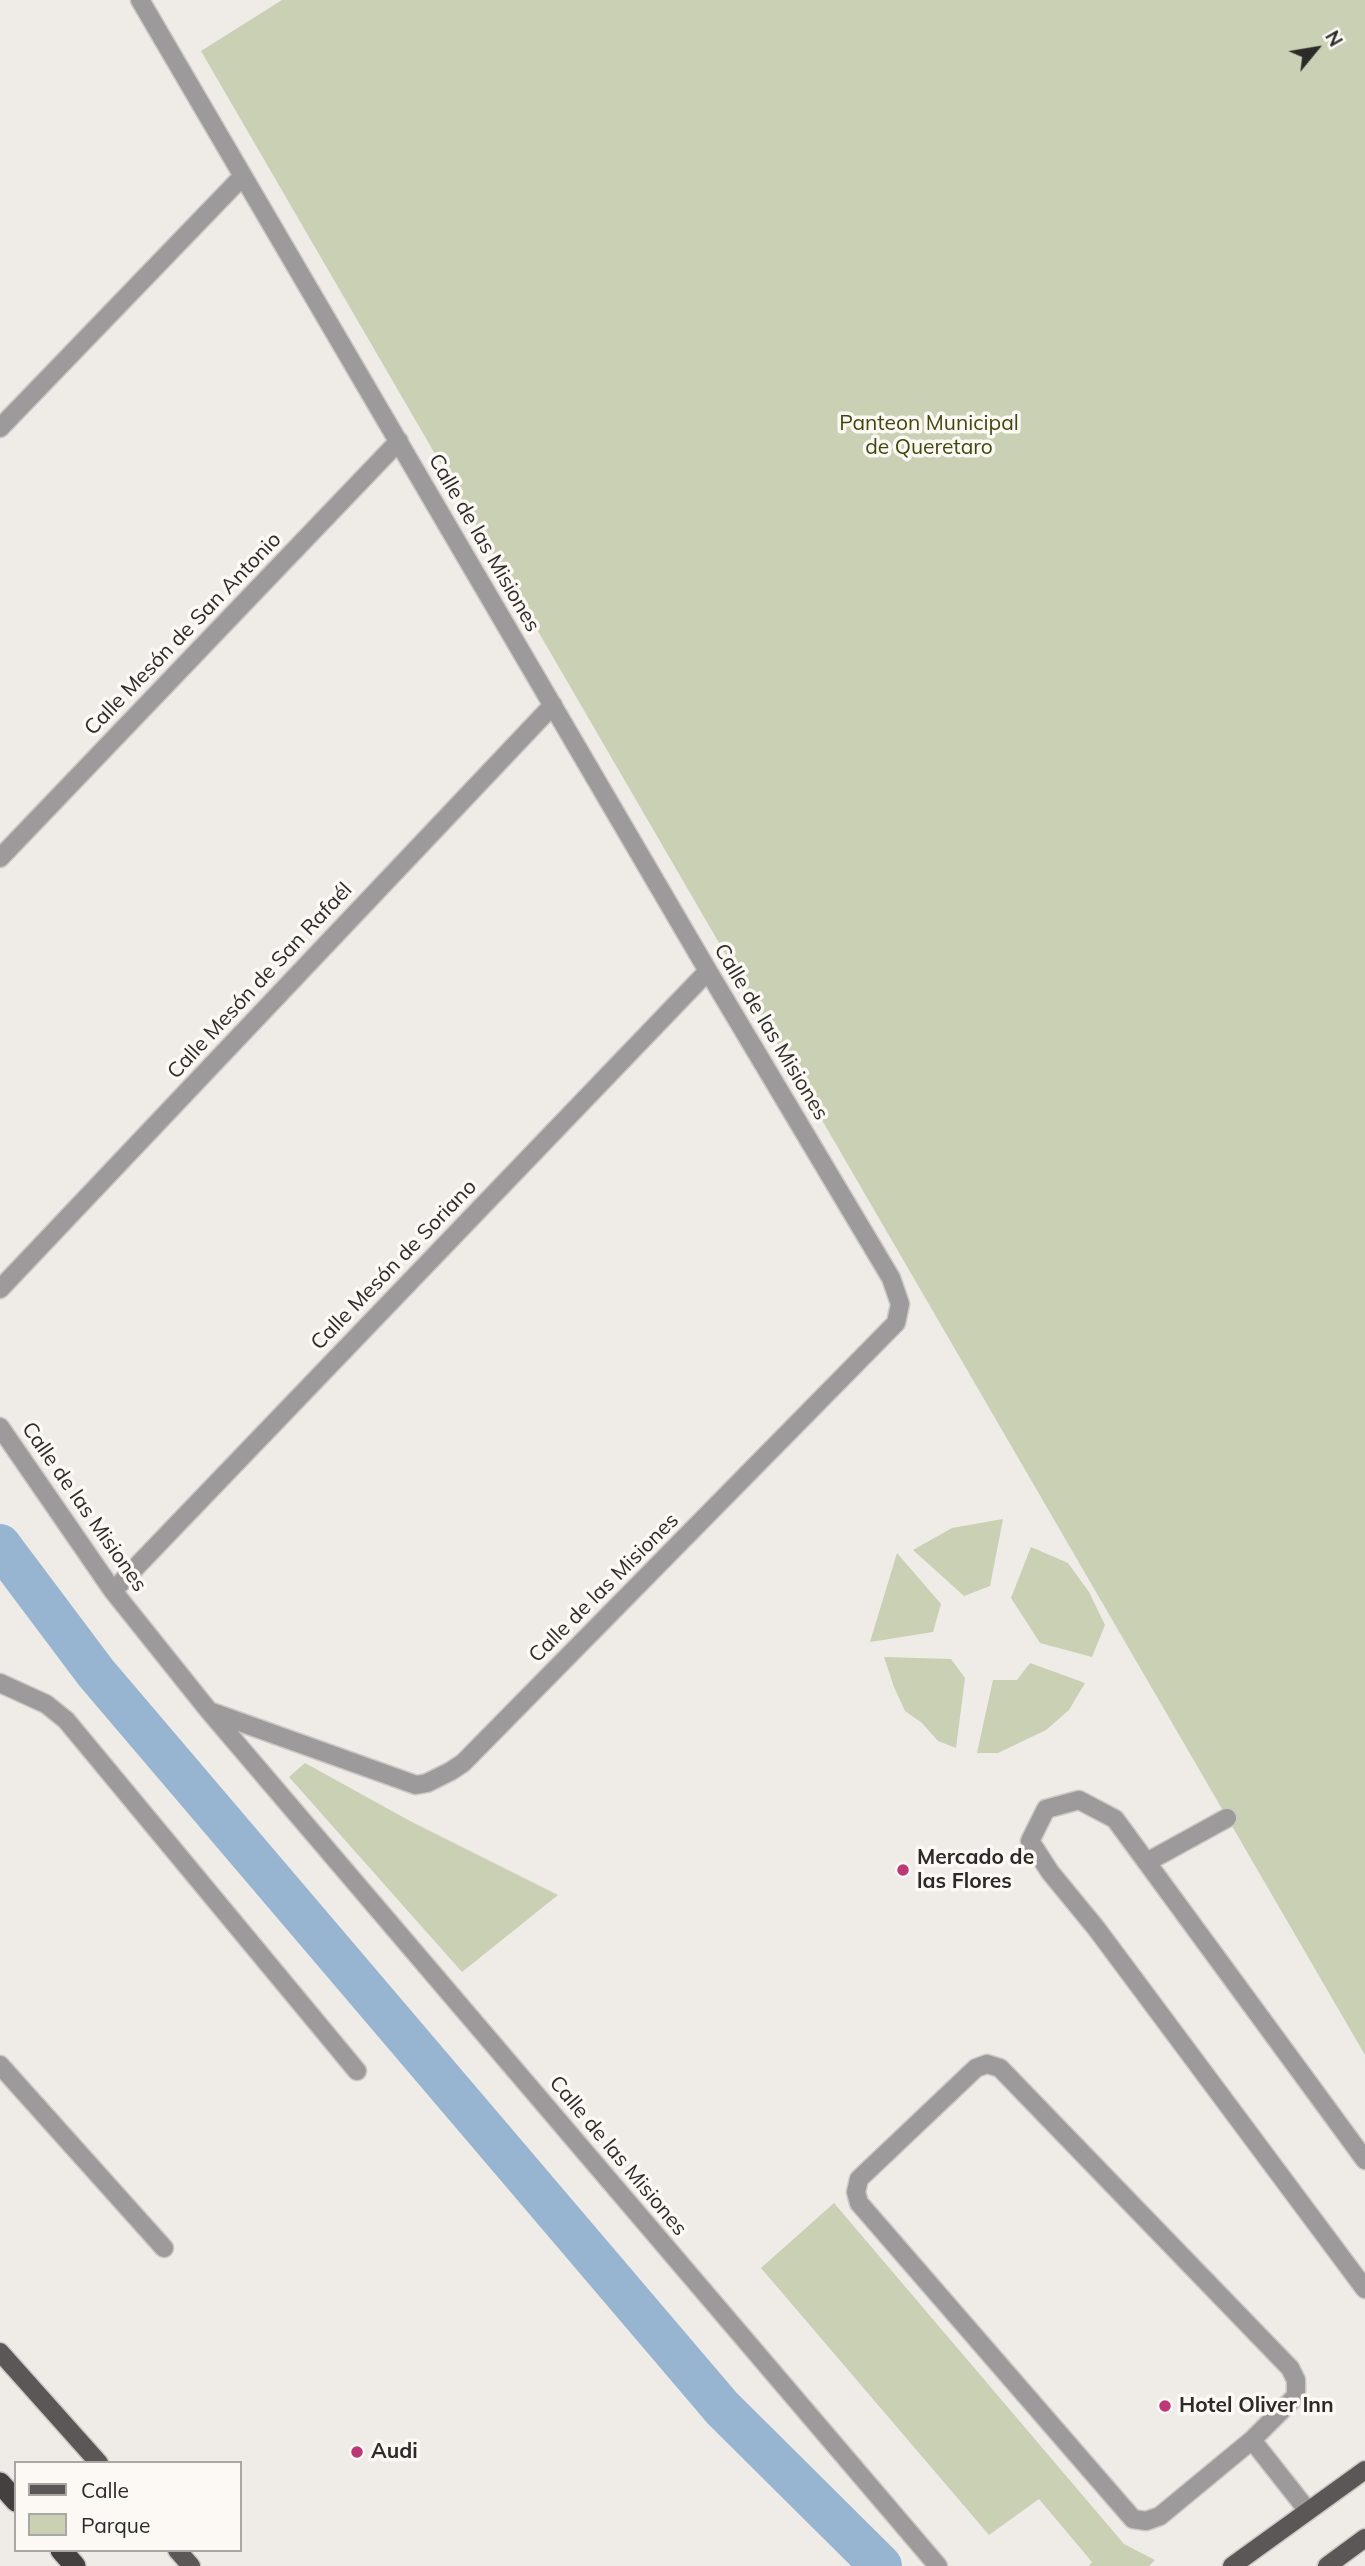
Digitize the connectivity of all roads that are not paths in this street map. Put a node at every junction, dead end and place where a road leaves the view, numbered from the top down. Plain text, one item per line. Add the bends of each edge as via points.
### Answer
1 (140, 0) edge
2 (242, 177) junction
3 (0, 428) edge
4 (399, 441) junction
5 (553, 705) junction
6 (0, 858) edge
7 (708, 971) junction
8 (0, 1289) edge
9 (0, 1427) edge
10 (113, 1591) junction
11 (0, 1683) edge
12 (209, 1711) junction
13 (1227, 1818) dead end
14 (1147, 1862) junction
15 (0, 2065) edge
16 (357, 2071) dead end
17 (1365, 2160) edge
18 (164, 2248) dead end
19 (1365, 2289) edge
20 (0, 2352) edge
21 (1252, 2440) junction
22 (97, 2461) edge
23 (1365, 2470) edge
24 (0, 2483) edge
25 (14, 2499) edge
26 (1308, 2511) junction
27 (1365, 2538) edge
28 (63, 2552) edge
29 (179, 2552) edge
30 (75, 2566) edge
31 (191, 2566) edge
32 (938, 2566) edge
33 (1232, 2566) edge
34 (1327, 2566) edge

1 - 2 street, Calle de las Misiones
2 - 3 street
2 - 4 street, Calle de las Misiones
4 - 5 street, Calle de las Misiones
4 - 6 street, Calle Mesón de San Antonio
5 - 7 street, Calle de las Misiones
5 - 8 street, Calle Mesón de San Rafaél
7 - 10 street, Calle Mesón de Soriano
7 - 12 street, Calle de las Misiones via 891,1278 900,1304 896,1323 463,1763 439,1778 416,1785
9 - 10 street, Calle de las Misiones
10 - 12 street, Calle de las Misiones
11 - 16 street via 46,1704 66,1720
12 - 32 street, Calle de las Misiones
13 - 14 street
14 - 17 street
14 - 19 street via 1115,1819 1079,1800 1046,1809 1030,1841
15 - 18 street
20 - 22 main road
21 - 21 street via 1296,2396 1290,2368 1000,2068 987,2064 976,2068 859,2179 859,2203 1133,2519 1160,2516
21 - 26 street
23 - 26 main road
24 - 25 highway
26 - 33 main road
27 - 34 main road
28 - 30 highway
29 - 31 main road

